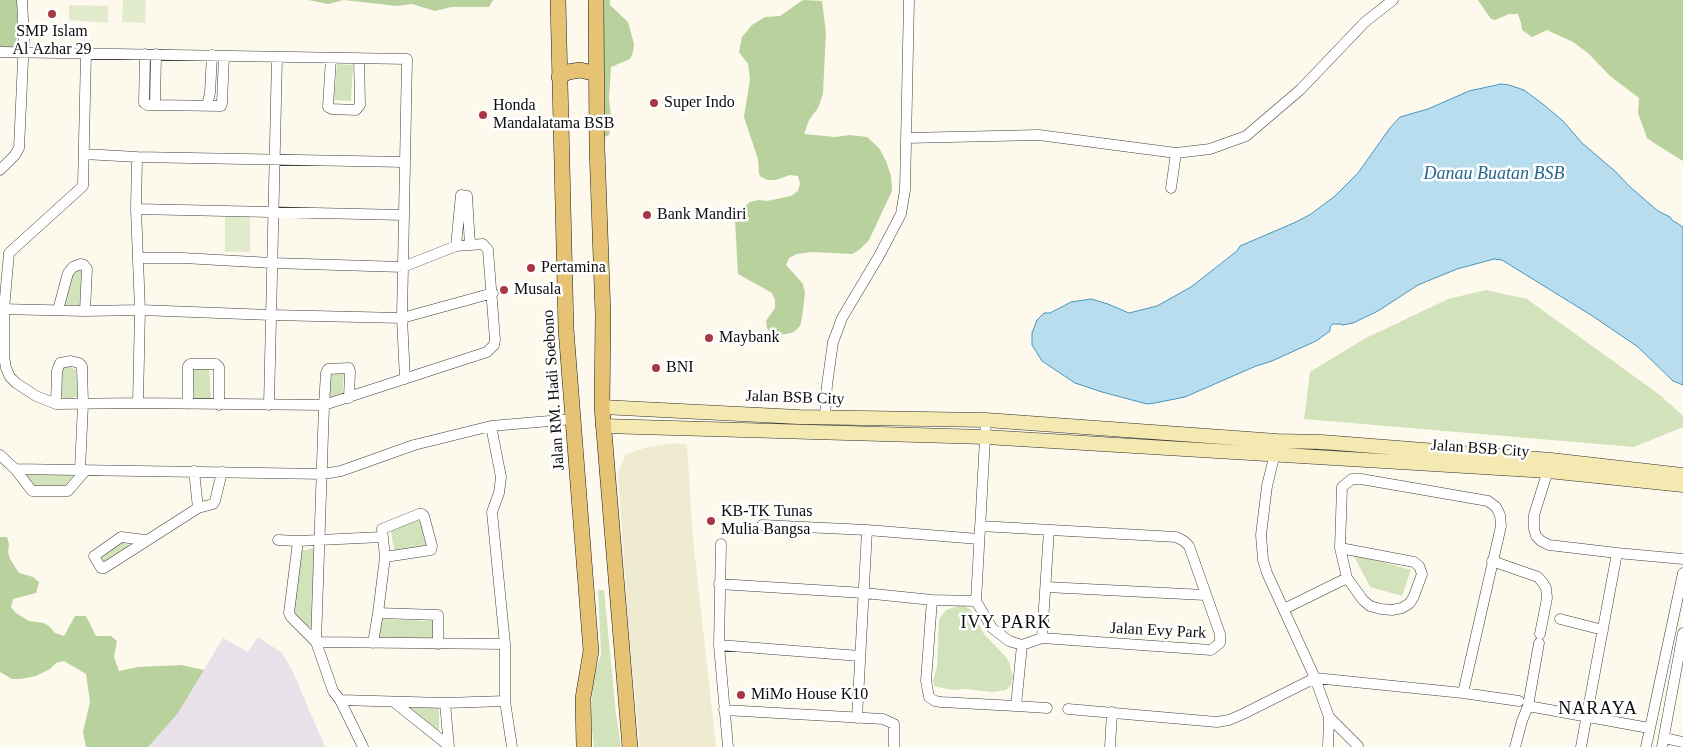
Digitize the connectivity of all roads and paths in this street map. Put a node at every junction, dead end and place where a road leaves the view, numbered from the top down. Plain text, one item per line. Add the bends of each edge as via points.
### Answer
1 (22, 0) edge
2 (558, 0) edge
3 (596, 0) edge
4 (909, 0) edge
5 (1393, 0) edge
6 (0, 52) edge
7 (23, 52) junction
8 (86, 53) junction
9 (145, 54) junction
10 (156, 54) junction
11 (212, 56) junction
12 (224, 56) junction
13 (277, 57) junction
14 (331, 58) junction
15 (359, 58) junction
16 (597, 74) junction
17 (559, 77) junction
18 (155, 105) junction
19 (207, 106) junction
20 (906, 138) junction
21 (1176, 153) junction
22 (84, 154) junction
23 (137, 156) junction
24 (275, 159) junction
25 (405, 162) junction
26 (0, 170) edge
27 (1171, 188) dead end
28 (136, 209) junction
29 (274, 212) junction
30 (404, 215) junction
31 (470, 245) junction
32 (456, 246) junction
33 (138, 258) junction
34 (272, 263) junction
35 (403, 267) junction
36 (493, 293) junction
37 (2, 309) edge
38 (58, 310) junction
39 (140, 310) junction
40 (85, 311) junction
41 (271, 315) junction
42 (402, 318) junction
43 (405, 379) junction
44 (349, 398) junction
45 (138, 403) junction
46 (56, 404) junction
47 (83, 404) junction
48 (188, 404) junction
49 (219, 405) junction
50 (269, 405) junction
51 (324, 405) junction
52 (602, 407) junction
53 (736, 413) junction
54 (825, 417) junction
55 (573, 419) junction
56 (986, 420) junction
57 (491, 426) junction
58 (603, 426) junction
59 (736, 430) junction
60 (985, 438) junction
61 (1276, 447) junction
62 (0, 456) edge
63 (1550, 466) junction
64 (15, 469) junction
65 (83, 470) junction
66 (194, 472) junction
67 (222, 472) junction
68 (323, 474) junction
69 (1683, 475) edge
70 (1683, 485) edge
71 (198, 508) junction
72 (762, 525) dead end
73 (980, 526) junction
74 (867, 530) junction
75 (1050, 530) junction
76 (382, 537) junction
77 (320, 539) junction
78 (979, 539) junction
79 (145, 540) dead end
80 (278, 540) dead end
81 (298, 541) junction
82 (721, 544) dead end
83 (1340, 548) junction
84 (1617, 553) junction
85 (385, 557) junction
86 (1683, 560) edge
87 (1492, 561) junction
88 (1683, 573) edge
89 (1347, 578) junction
90 (720, 584) junction
91 (1046, 587) junction
92 (864, 593) junction
93 (1205, 595) junction
94 (932, 600) junction
95 (976, 601) junction
96 (1284, 610) junction
97 (378, 613) junction
98 (1560, 619) dead end
99 (1603, 630) junction
100 (1042, 638) junction
101 (1683, 638) edge
102 (316, 642) junction
103 (373, 643) junction
104 (438, 644) junction
105 (505, 644) junction
106 (719, 645) junction
107 (1022, 645) junction
108 (860, 656) junction
109 (1315, 678) junction
110 (1678, 691) edge
111 (1463, 693) junction
112 (340, 700) junction
113 (506, 701) junction
114 (394, 702) junction
115 (445, 703) junction
116 (1523, 704) junction
117 (1016, 706) junction
118 (1047, 708) dead end
119 (1068, 709) dead end
120 (724, 710) junction
121 (1112, 712) junction
122 (1329, 717) junction
123 (1587, 717) junction
124 (857, 718) junction
125 (1649, 728) junction
126 (1683, 742) edge
127 (1663, 743) edge
128 (363, 747) edge
129 (449, 747) edge
130 (512, 747) edge
131 (584, 747) edge
132 (630, 747) edge
133 (728, 747) edge
134 (894, 747) edge
135 (1110, 747) edge
136 (1328, 747) edge
137 (1358, 747) edge
138 (1515, 747) edge
139 (1582, 747) edge
140 (1646, 747) edge

1 - 7 street
2 - 17 main road, Jalan RM. Hadi Soebono
3 - 16 main road
4 - 20 street
5 - 21 street via 1365,22 1300,90 1246,136 1210,149
6 - 7 street
7 - 8 street
7 - 26 street via 19,148
8 - 9 street
8 - 22 street
9 - 10 street
9 - 18 street via 144,102
10 - 11 street
10 - 18 street
11 - 12 street
11 - 19 street
12 - 13 street
12 - 19 street via 222,103 220,106
13 - 14 street
13 - 24 street
14 - 15 street
14 - 15 street via 328,107 356,110 360,105
15 - 25 street via 408,60
16 - 17 main road via 580,70
16 - 52 main road
17 - 55 main road, Jalan RM. Hadi Soebono via 566,329
18 - 19 street
20 - 21 street via 1039,136
20 - 54 street via 901,214 842,318 832,351
21 - 27 street
22 - 23 street
22 - 37 street via 82,188 9,253
23 - 24 street
23 - 28 street
24 - 25 street
24 - 29 street
25 - 30 street
28 - 29 street
28 - 33 street
29 - 30 street
29 - 34 street
30 - 35 street
31 - 32 street
31 - 32 street via 467,196 461,195
31 - 36 street via 483,244 488,248
32 - 35 street
33 - 34 street
33 - 39 street
34 - 35 street
34 - 41 street
35 - 42 street
36 - 42 street
36 - 43 street via 495,340 491,349
37 - 38 street
37 - 46 street via 4,356 10,377 36,396
38 - 40 street
38 - 40 street via 68,273 81,264 87,269
39 - 40 street
39 - 41 street
39 - 45 street
41 - 42 street
41 - 50 street
42 - 43 street
43 - 44 street
44 - 51 street
44 - 51 street via 349,368 328,369
45 - 47 street
45 - 48 street
46 - 47 street
46 - 47 street via 58,366 71,361 82,366
47 - 65 street
48 - 49 street
48 - 49 street via 188,366 216,364 219,367
49 - 50 street
50 - 51 street
51 - 68 street
52 - 53 street, Jalan BSB City
52 - 58 main road
53 - 54 street, Jalan BSB City
53 - 59 street
54 - 56 street, Jalan BSB City
55 - 57 street
55 - 131 main road, Jalan RM. Hadi Soebono via 591,651 583,698
56 - 60 street
56 - 61 street, Jalan BSB City
57 - 68 street via 414,445 342,471
57 - 105 street via 501,476 492,512
58 - 59 street, Jalan BSB City
58 - 132 main road
59 - 60 street, Jalan BSB City
60 - 61 street, Jalan BSB City
60 - 73 street
61 - 63 street, Jalan BSB City
61 - 96 street via 1267,486 1261,547 1267,573
62 - 64 street
63 - 69 street, Jalan BSB City
63 - 70 street, Jalan BSB City
63 - 84 street via 1534,515 1534,529 1541,541 1549,545
64 - 65 street
64 - 65 street via 31,490 65,492 70,490
65 - 66 street
66 - 67 street
66 - 71 street
67 - 68 street
67 - 71 street via 215,501
68 - 77 street
71 - 79 street
72 - 74 street
73 - 75 street, Jalan Evy Park
73 - 78 street
74 - 78 street
74 - 92 street
75 - 91 street
75 - 93 street, Jalan Evy Park via 1184,541 1189,546
76 - 77 street
76 - 85 street
76 - 85 street via 384,527 422,514 432,546 430,551
77 - 81 street
77 - 102 street
78 - 95 street
80 - 81 street
81 - 102 street via 290,613
82 - 90 street
83 - 87 street via 1342,487 1352,479 1361,479 1488,501 1500,515
83 - 89 street
83 - 89 street via 1414,562 1422,574 1410,603 1392,610 1370,606
84 - 86 street
84 - 99 street
85 - 97 street
87 - 111 street
87 - 116 street via 1538,577 1546,588 1540,639
88 - 125 street
89 - 96 street
90 - 92 street
90 - 106 street
91 - 93 street
91 - 100 street
92 - 94 street
92 - 108 street
93 - 100 street, Jalan Evy Park via 1220,634 1220,643 1211,650
94 - 95 street
94 - 117 street via 926,682 929,697 941,702
95 - 107 street via 992,628 1009,641
96 - 109 street
97 - 103 street
97 - 104 street via 438,615
98 - 99 street
99 - 123 street
100 - 107 street, Jalan Evy Park
101 - 110 street
102 - 103 street
102 - 112 street via 333,691
103 - 104 street
104 - 105 street
105 - 113 street
106 - 108 street
106 - 120 street
107 - 117 street
108 - 124 street
109 - 111 street
109 - 121 street via 1229,720 1216,722
109 - 122 street
110 - 127 street
111 - 116 street
112 - 114 street
112 - 128 street
113 - 115 street
113 - 130 street
114 - 115 street
114 - 129 street
115 - 129 street
116 - 123 street
116 - 138 street
117 - 118 street
119 - 121 street
120 - 124 street
120 - 133 street
121 - 135 street
122 - 136 street
122 - 137 street
123 - 125 street
123 - 139 street
124 - 134 street via 893,722
125 - 140 street
126 - 127 street

